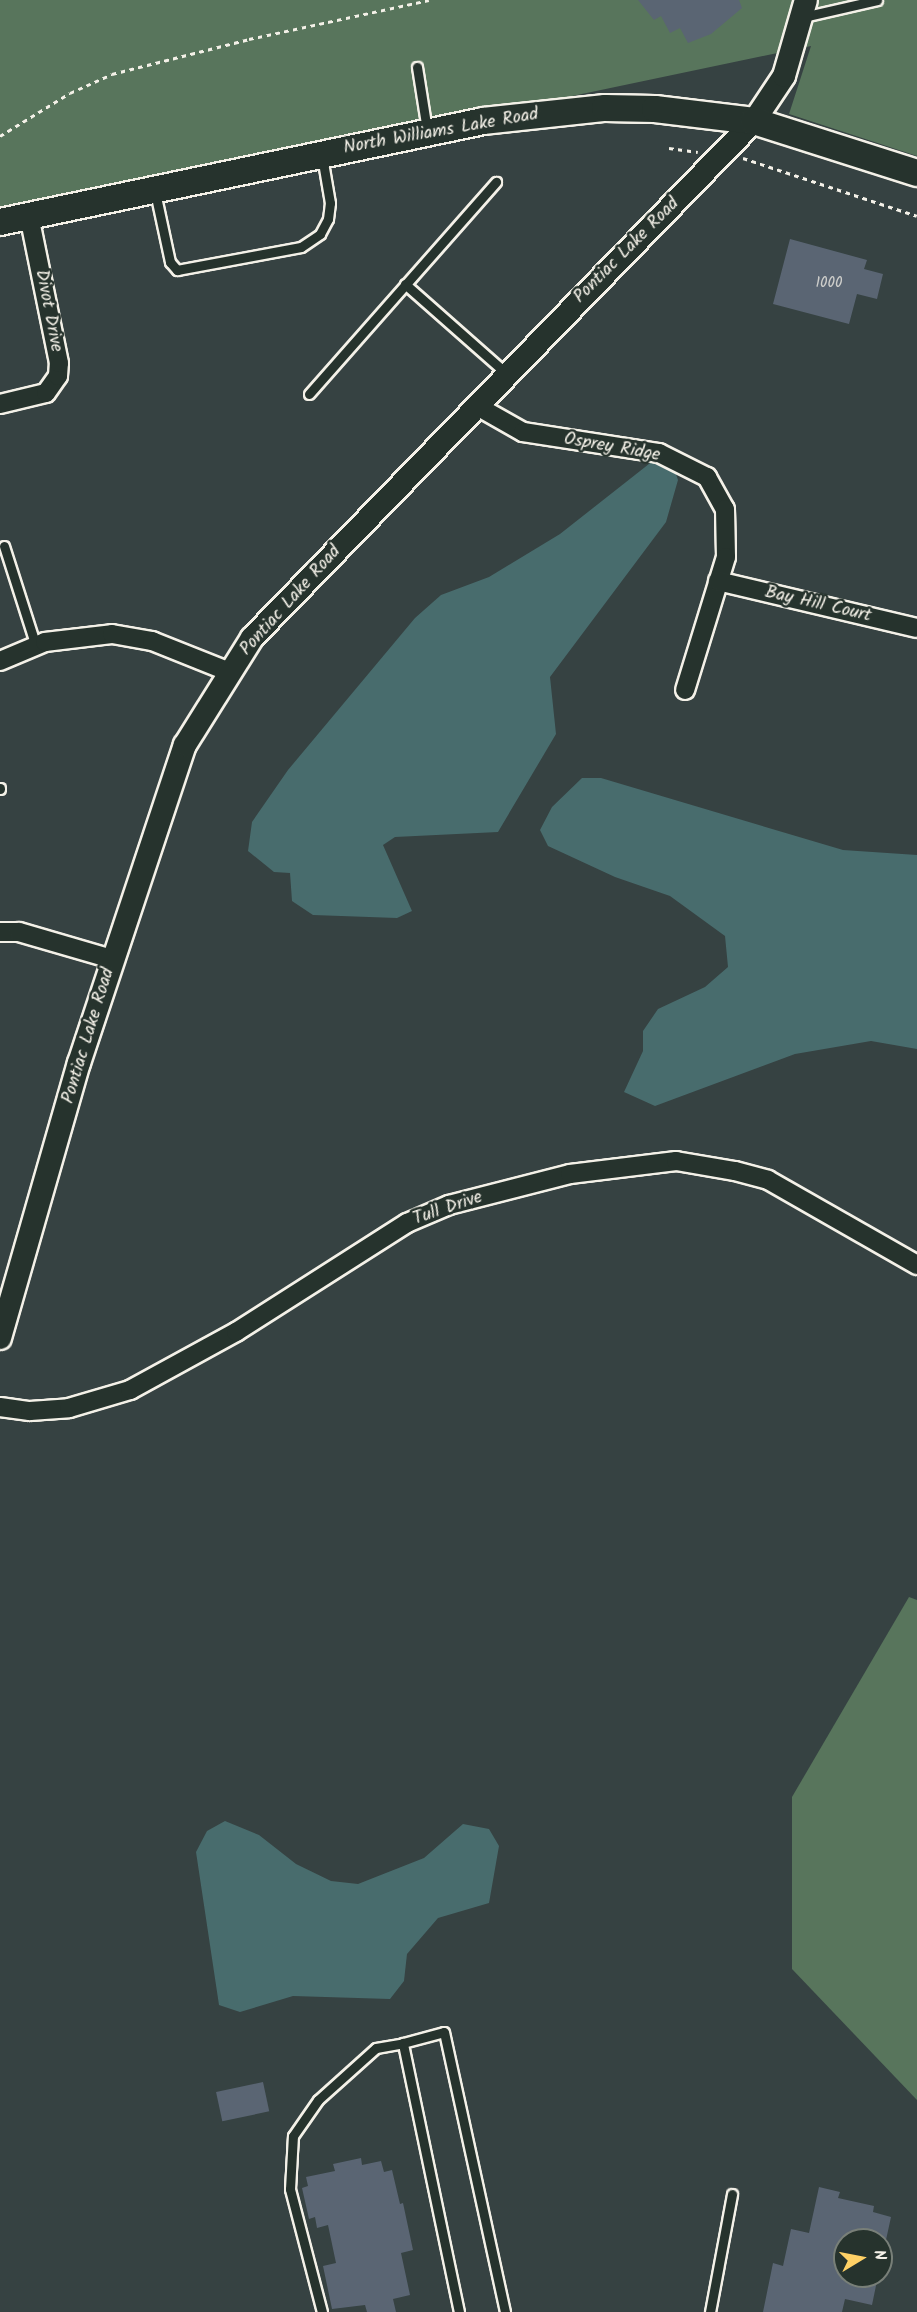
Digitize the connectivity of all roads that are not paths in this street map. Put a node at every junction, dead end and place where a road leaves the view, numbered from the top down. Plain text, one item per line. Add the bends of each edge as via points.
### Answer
1 (877, 0) edge
2 (805, 9) edge
3 (417, 67) dead end
4 (754, 121) junction
5 (428, 132) junction
6 (322, 154) junction
7 (917, 172) edge
8 (496, 182) dead end
9 (155, 190) junction
10 (29, 216) junction
11 (0, 222) edge
12 (405, 284) junction
13 (506, 373) junction
14 (309, 394) dead end
15 (0, 404) edge
16 (477, 406) junction
17 (4, 546) dead end
18 (718, 581) junction
19 (917, 628) edge
20 (36, 645) junction
21 (0, 661) edge
22 (230, 672) junction
23 (685, 690) dead end
24 (0, 932) edge
25 (112, 959) junction
26 (917, 1265) edge
27 (0, 1338) edge
28 (0, 1407) edge
29 (403, 2043) junction
30 (732, 2194) dead end
31 (322, 2312) edge
32 (459, 2312) edge
33 (505, 2312) edge
34 (710, 2312) edge

1 - 2 lane via 846,7
2 - 4 street, Pontiac Lake Road via 784,76
3 - 5 lane
4 - 5 main road, North Williams Lake Road via 655,109 605,108 530,114
4 - 7 main road, North Williams Lake Road
4 - 13 street, Pontiac Lake Road
5 - 6 main road, North Williams Lake Road
6 - 9 main road, North Williams Lake Road
6 - 9 lane via 330,203 328,219 320,234 301,247 177,270 170,262
8 - 12 lane
9 - 10 main road, North Williams Lake Road
10 - 11 main road, North Williams Lake Road
10 - 15 street, Divot Drive via 59,363 57,376 46,393
12 - 13 lane
12 - 14 lane
13 - 16 street, Pontiac Lake Road
16 - 18 street, Osprey Ridge via 524,432 659,453 707,477 725,509 726,557
16 - 22 street, Pontiac Lake Road via 252,638
17 - 20 lane
18 - 19 street, Bay Hill Court
18 - 23 street, Osprey Ridge
20 - 21 street
20 - 22 street via 80,635 112,634 152,641
22 - 25 street, Pontiac Lake Road via 185,745
24 - 25 street via 19,932
25 - 27 street, Pontiac Lake Road
26 - 28 street, Tull Drive via 768,1180 735,1170 676,1161 581,1172 449,1205 408,1222 236,1332 130,1390 69,1408 30,1411
29 - 31 lane via 376,2048 318,2100 293,2136 290,2189
29 - 32 lane
29 - 33 lane via 444,2032
30 - 34 lane

